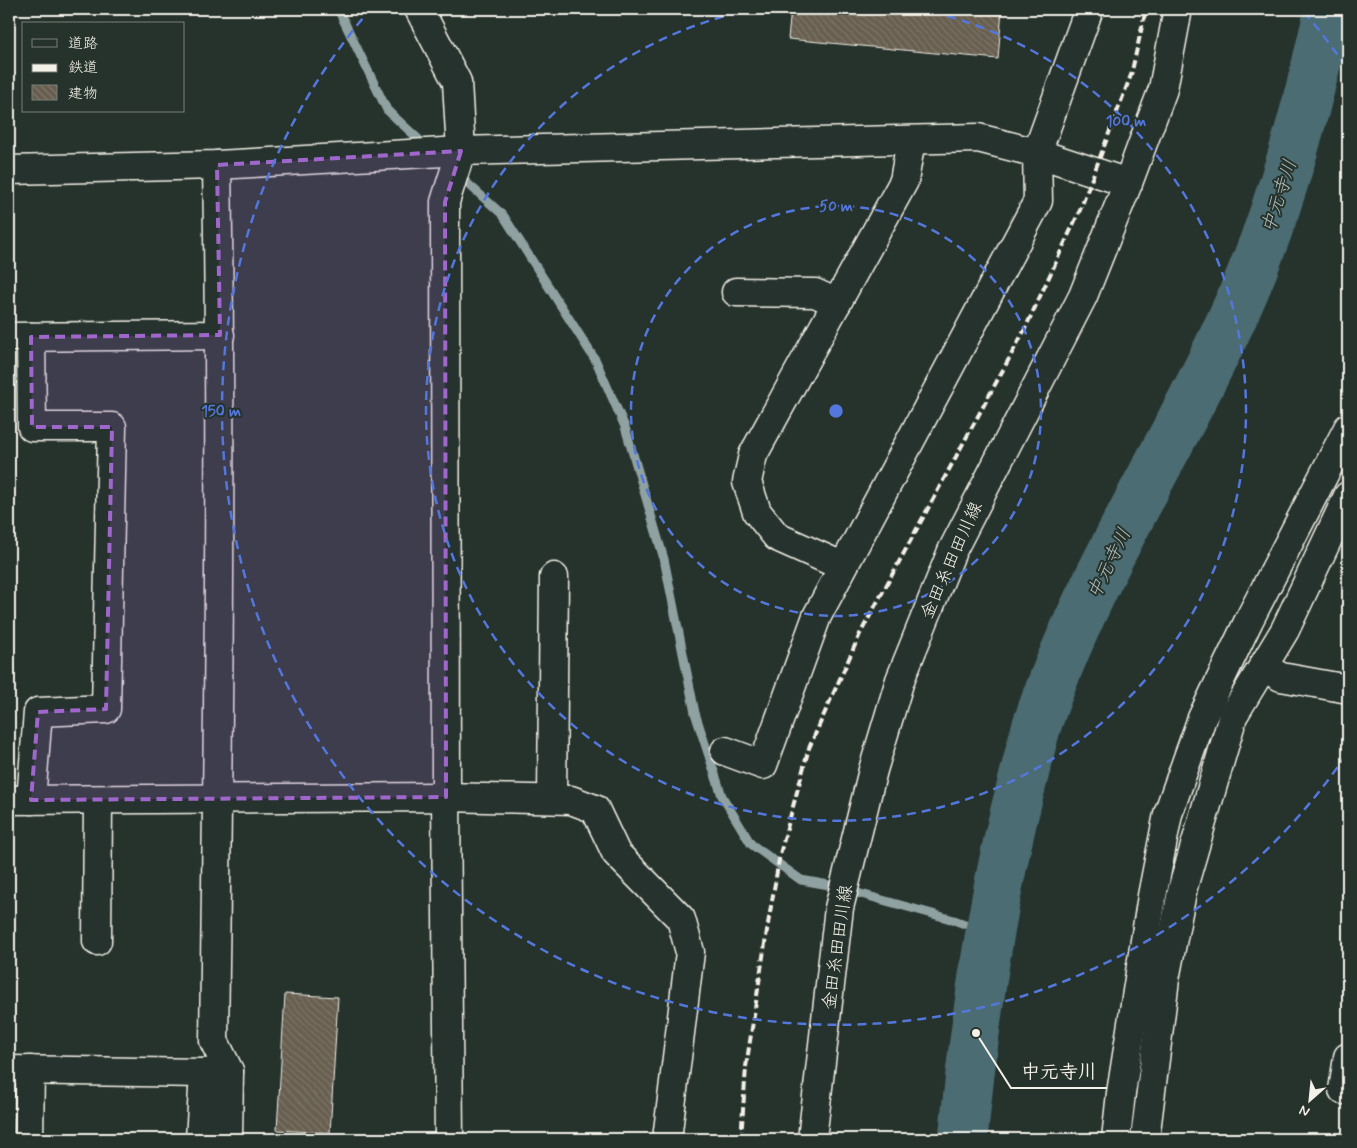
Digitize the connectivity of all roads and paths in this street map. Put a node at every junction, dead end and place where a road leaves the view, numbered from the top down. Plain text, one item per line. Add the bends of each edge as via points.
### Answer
1 (420, 9) edge
2 (1089, 9) edge
3 (1178, 9) edge
4 (911, 140) junction
5 (461, 150) junction
6 (1038, 153) junction
7 (217, 165) junction
8 (9, 170) edge
9 (1128, 183) junction
10 (736, 292) dead end
11 (837, 303) junction
12 (220, 335) junction
13 (20, 337) edge
14 (1348, 428) edge
15 (1348, 496) edge
16 (842, 566) junction
17 (554, 577) dead end
18 (1262, 667) junction
19 (1348, 689) edge
20 (726, 751) dead end
21 (446, 797) junction
22 (217, 799) junction
23 (552, 799) junction
24 (20, 800) edge
25 (98, 800) junction
26 (96, 941) dead end
27 (1348, 1057) edge
28 (19, 1070) edge
29 (216, 1072) junction
30 (1343, 1090) dead end
31 (29, 1139) edge
32 (200, 1139) edge
33 (228, 1139) edge
34 (449, 1139) edge
35 (667, 1139) edge
36 (812, 1139) edge
37 (1116, 1139) edge
38 (1145, 1139) edge

1 - 5 street via 457,82
2 - 6 street
3 - 9 street, 金田糸田田川線 via 1162,89
4 - 5 street
4 - 6 street via 978,138
4 - 11 street via 904,181
5 - 7 street
5 - 21 street via 445,202
6 - 9 street
6 - 16 street via 1038,201
7 - 8 street
7 - 12 street
9 - 36 street, 金田糸田田川線 via 1083,296 952,551 900,680 873,770 839,908
10 - 11 street via 815,293
11 - 16 street via 753,455 747,482 757,512 777,537
12 - 13 street
12 - 22 street
13 - 24 street via 32,426 112,427 106,709 38,712
14 - 37 street via 1202,718 1168,814 1152,896
15 - 18 street via 1285,630
16 - 20 street via 817,616 763,765
17 - 23 street
18 - 19 street via 1281,677
18 - 38 street via 1233,716 1183,887 1165,979
21 - 22 street
21 - 23 street
21 - 34 street
22 - 25 street
22 - 29 street
23 - 35 street via 571,800 595,809 616,854 681,919 690,952
24 - 25 street
25 - 26 street
27 - 30 street
28 - 29 street
28 - 31 street
29 - 32 street
29 - 33 street

